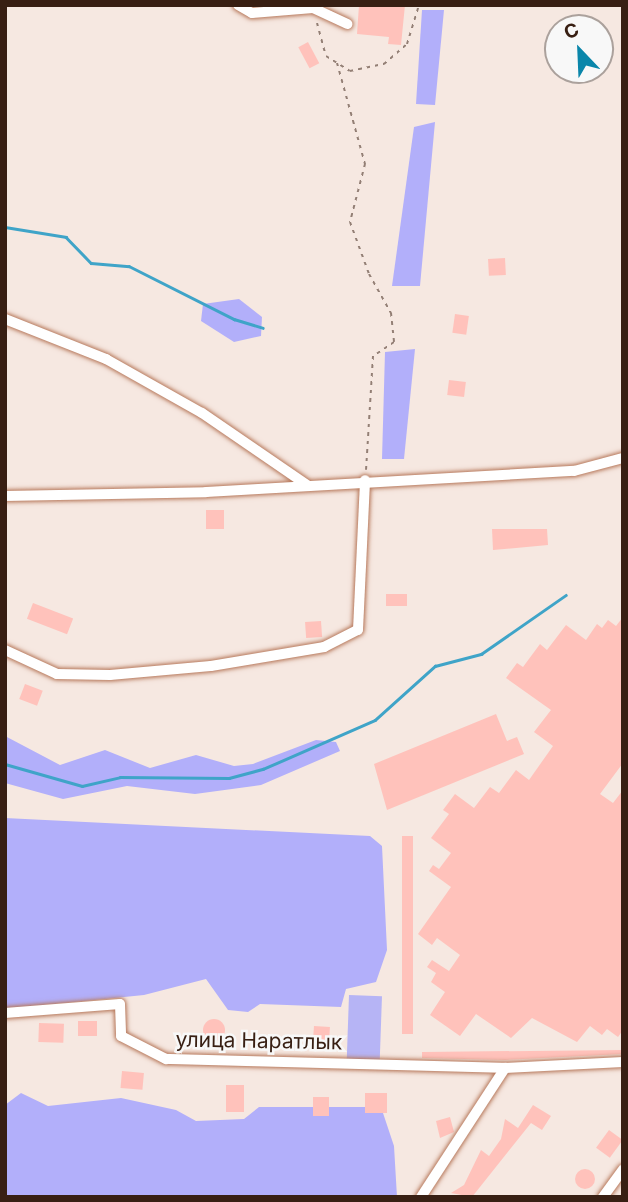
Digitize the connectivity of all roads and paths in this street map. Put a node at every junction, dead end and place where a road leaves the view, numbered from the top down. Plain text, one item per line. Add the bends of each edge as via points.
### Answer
1 (238, 5) edge
2 (419, 5) edge
3 (313, 7) edge
4 (346, 24) dead end
5 (337, 62) junction
6 (5, 319) edge
7 (623, 458) edge
8 (365, 480) junction
9 (307, 485) junction
10 (5, 496) edge
11 (5, 650) edge
12 (5, 1013) edge
13 (623, 1062) edge
14 (505, 1068) junction
15 (623, 1169) edge
16 (421, 1197) edge
17 (603, 1197) edge

1 - 3 street via 252,13
2 - 5 path via 407,44 384,64 350,71
3 - 4 street
3 - 5 path via 326,55
5 - 8 path via 365,164 350,222 369,274 391,313 394,342 373,356
6 - 9 street via 106,359 202,413
7 - 8 street via 574,471
8 - 9 street
8 - 11 street via 358,630 324,647 211,666 110,675 57,674
9 - 10 street
12 - 14 street, улица Наратлык via 120,1004 121,1036 166,1059
13 - 14 street, улица Наратлык
14 - 16 street
15 - 17 street

